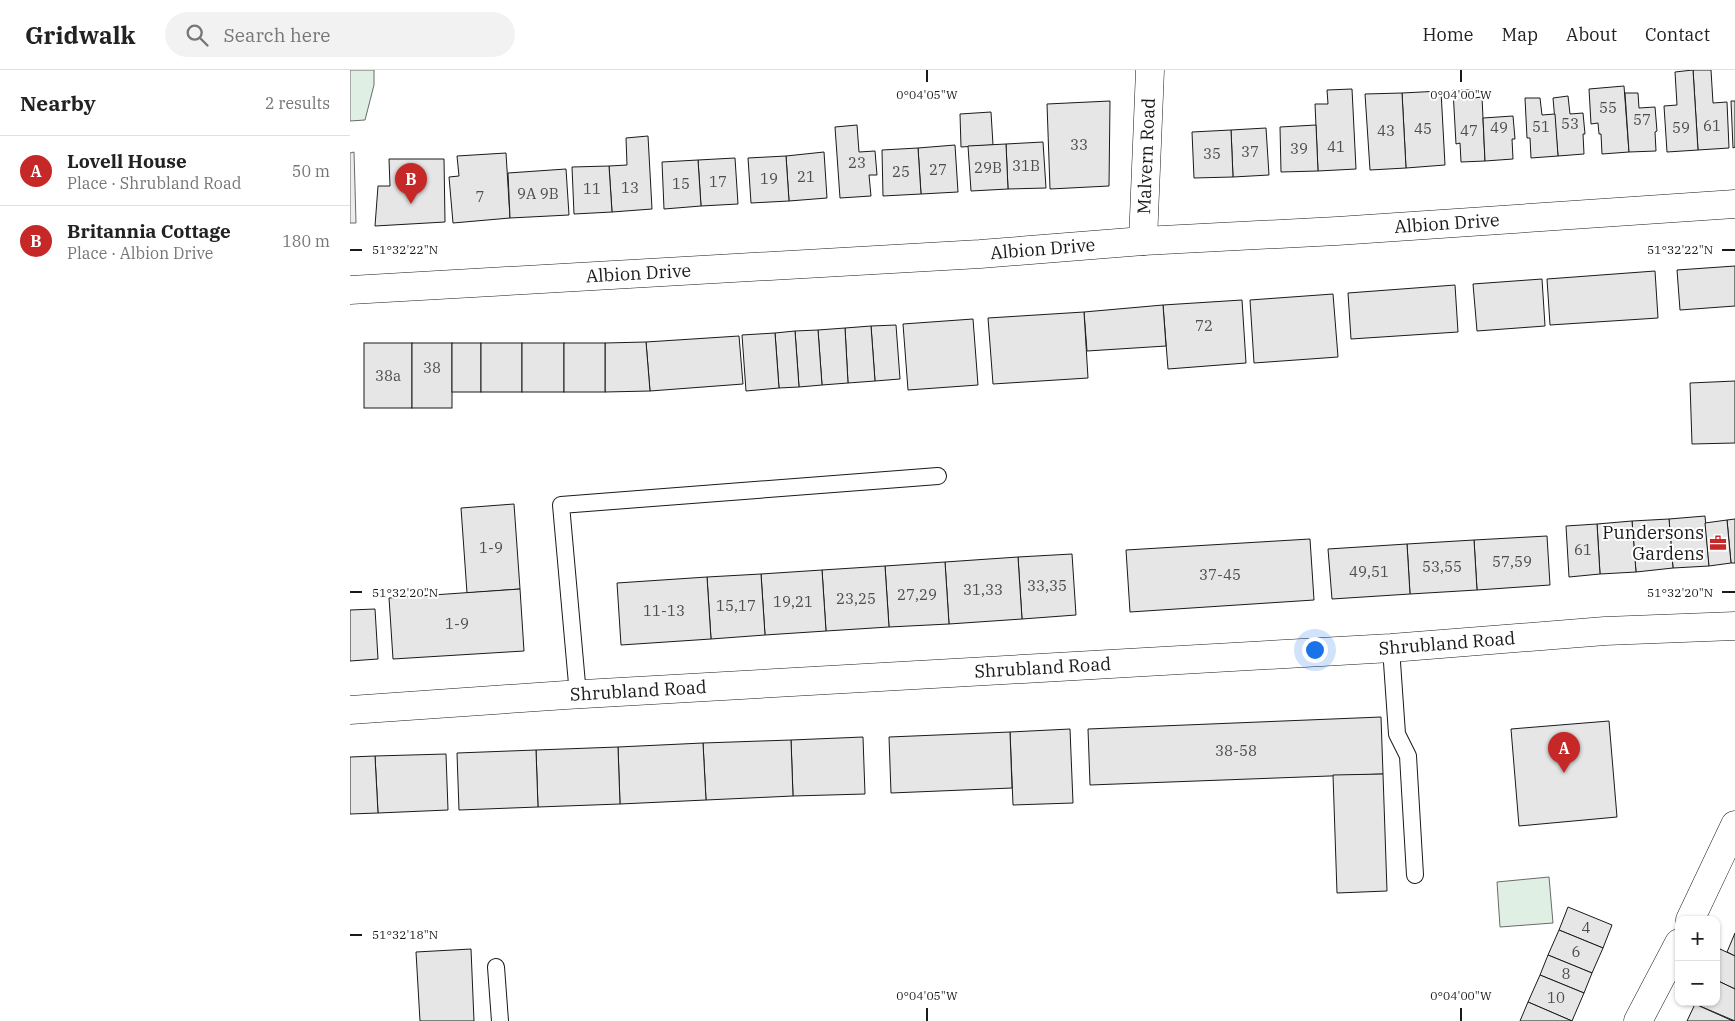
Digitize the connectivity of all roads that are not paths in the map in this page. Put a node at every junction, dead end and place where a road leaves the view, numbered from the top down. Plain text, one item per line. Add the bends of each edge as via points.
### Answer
1 (1150, 70) edge
2 (1735, 204) edge
3 (1143, 241) junction
4 (350, 290) edge
5 (938, 476) dead end
6 (1735, 626) edge
7 (1391, 648) junction
8 (578, 695) junction
9 (350, 710) edge
10 (1735, 825) edge
11 (1415, 875) dead end
12 (1692, 916) edge
13 (1675, 951) edge
14 (496, 967) dead end
15 (500, 1021) edge
16 (1638, 1021) edge

1 - 3 street, Malvern Road
2 - 3 street, Albion Drive via 1347,231
3 - 4 street, Albion Drive via 960,255
5 - 8 lane via 561,505
6 - 7 street, Shrubland Road via 1605,630
7 - 8 street, Shrubland Road
7 - 11 lane via 1397,734 1408,756
8 - 9 street, Shrubland Road
10 - 12 street
13 - 16 street
14 - 15 lane

